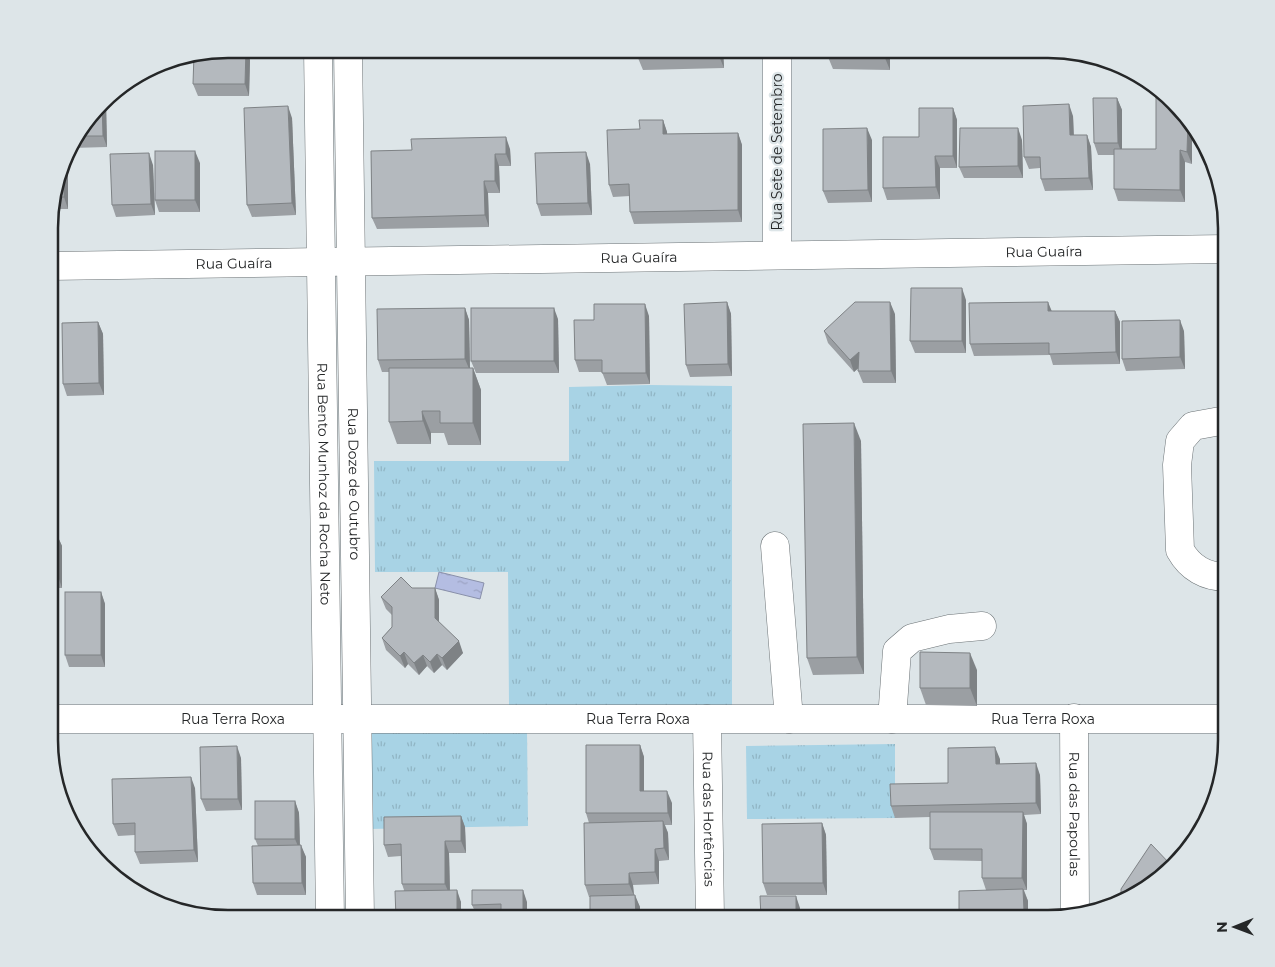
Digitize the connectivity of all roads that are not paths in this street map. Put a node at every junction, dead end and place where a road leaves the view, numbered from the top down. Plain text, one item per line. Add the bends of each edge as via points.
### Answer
1 (318, 58) edge
2 (348, 58) edge
3 (777, 58) edge
4 (1218, 249) edge
5 (777, 255) junction
6 (351, 261) junction
7 (321, 262) junction
8 (58, 266) edge
9 (1218, 422) edge
10 (776, 546) dead end
11 (1217, 577) edge
12 (982, 626) dead end
13 (1074, 718) junction
14 (357, 719) junction
15 (707, 719) junction
16 (789, 719) junction
17 (892, 719) junction
18 (1217, 719) edge
19 (58, 720) edge
20 (327, 720) junction
21 (1075, 907) edge
22 (330, 909) edge
23 (360, 909) edge
24 (710, 910) edge

1 - 7 street, Rua Bento Munhoz da Rocha Neto
2 - 6 street, Rua Doze de Outubro
3 - 5 street, Rua Sete de Setembro
4 - 5 street, Rua Guaíra
5 - 6 street, Rua Guaíra
6 - 7 street, Rua Guaíra
6 - 14 street, Rua Doze de Outubro
7 - 8 street, Rua Guaíra
7 - 20 street, Rua Bento Munhoz da Rocha Neto
9 - 11 street via 1193,426 1180,441 1177,465 1180,550 1185,559 1202,573
10 - 16 street
12 - 17 street via 949,628 912,638 897,651
13 - 17 street, Rua Terra Roxa
13 - 18 street, Rua Terra Roxa
13 - 21 street, Rua das Papoulas
14 - 15 street, Rua Terra Roxa
14 - 20 street, Rua Terra Roxa
14 - 23 street, Rua Doze de Outubro
15 - 16 street, Rua Terra Roxa
15 - 24 street, Rua das Hortências
16 - 17 street, Rua Terra Roxa
19 - 20 street, Rua Terra Roxa
20 - 22 street, Rua Bento Munhoz da Rocha Neto

